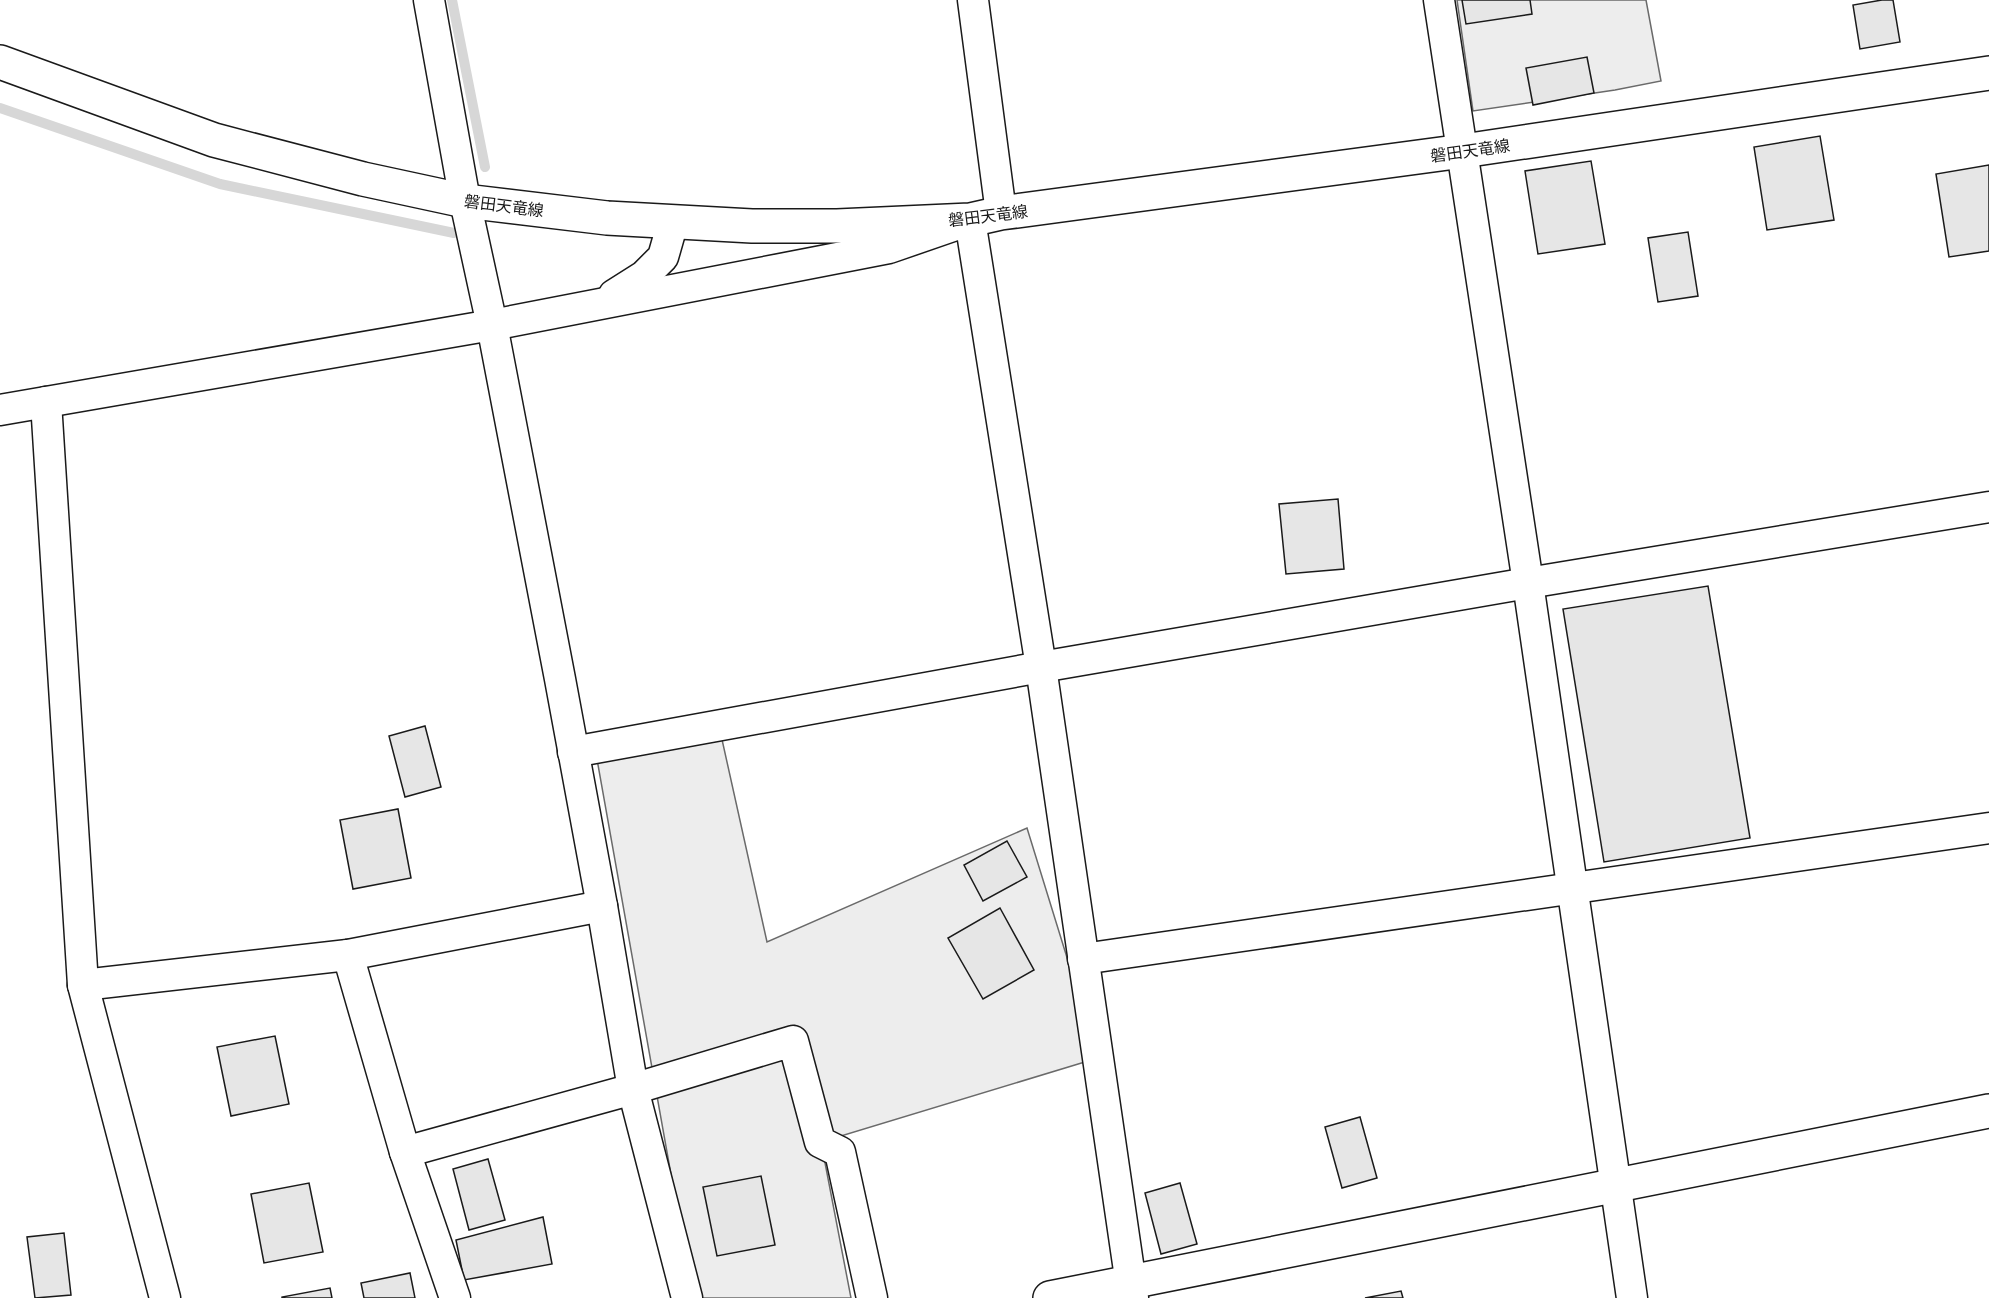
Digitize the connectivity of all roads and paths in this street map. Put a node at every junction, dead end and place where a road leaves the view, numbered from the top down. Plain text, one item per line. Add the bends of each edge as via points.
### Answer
1 (429, 0) edge
2 (973, 0) edge
3 (1439, 0) edge
4 (0, 62) edge
5 (1989, 73) edge
6 (1463, 151) junction
7 (465, 201) junction
8 (986, 217) junction
9 (673, 222) junction
10 (602, 304) junction
11 (492, 325) junction
12 (46, 402) junction
13 (0, 410) edge
14 (1989, 507) edge
15 (1528, 583) junction
16 (1041, 667) junction
17 (573, 752) junction
18 (1989, 828) edge
19 (1572, 888) junction
20 (602, 906) junction
21 (348, 955) junction
22 (1083, 959) junction
23 (83, 985) junction
24 (633, 1089) junction
25 (1989, 1111) edge
26 (405, 1152) junction
27 (1615, 1185) junction
28 (1132, 1290) edge
29 (165, 1298) edge
30 (455, 1298) edge
31 (687, 1298) edge
32 (872, 1298) edge
33 (1050, 1298) edge
34 (1632, 1298) edge

1 - 7 street
2 - 8 street
3 - 6 street
4 - 7 main road, 磐田天竜線 via 214,140
5 - 6 main road, 磐田天竜線
6 - 8 main road, 磐田天竜線
6 - 15 street
7 - 9 main road, 磐田天竜線
7 - 11 street
8 - 9 main road, 磐田天竜線 via 837,226
8 - 10 street via 889,248
8 - 16 street
9 - 10 street via 663,257 644,276
10 - 11 street
11 - 12 street
11 - 17 street
12 - 13 street
12 - 23 street
14 - 15 street
15 - 16 street
15 - 19 street
16 - 17 street
16 - 22 street
17 - 20 street
18 - 19 street
19 - 22 street
19 - 27 street
20 - 21 street
20 - 24 street
21 - 23 street
21 - 26 street
22 - 28 street
23 - 29 street
24 - 26 street
24 - 31 street
24 - 32 street via 793,1041 820,1142 840,1152
25 - 27 main road
26 - 30 street
27 - 28 main road
27 - 34 street
28 - 33 main road

